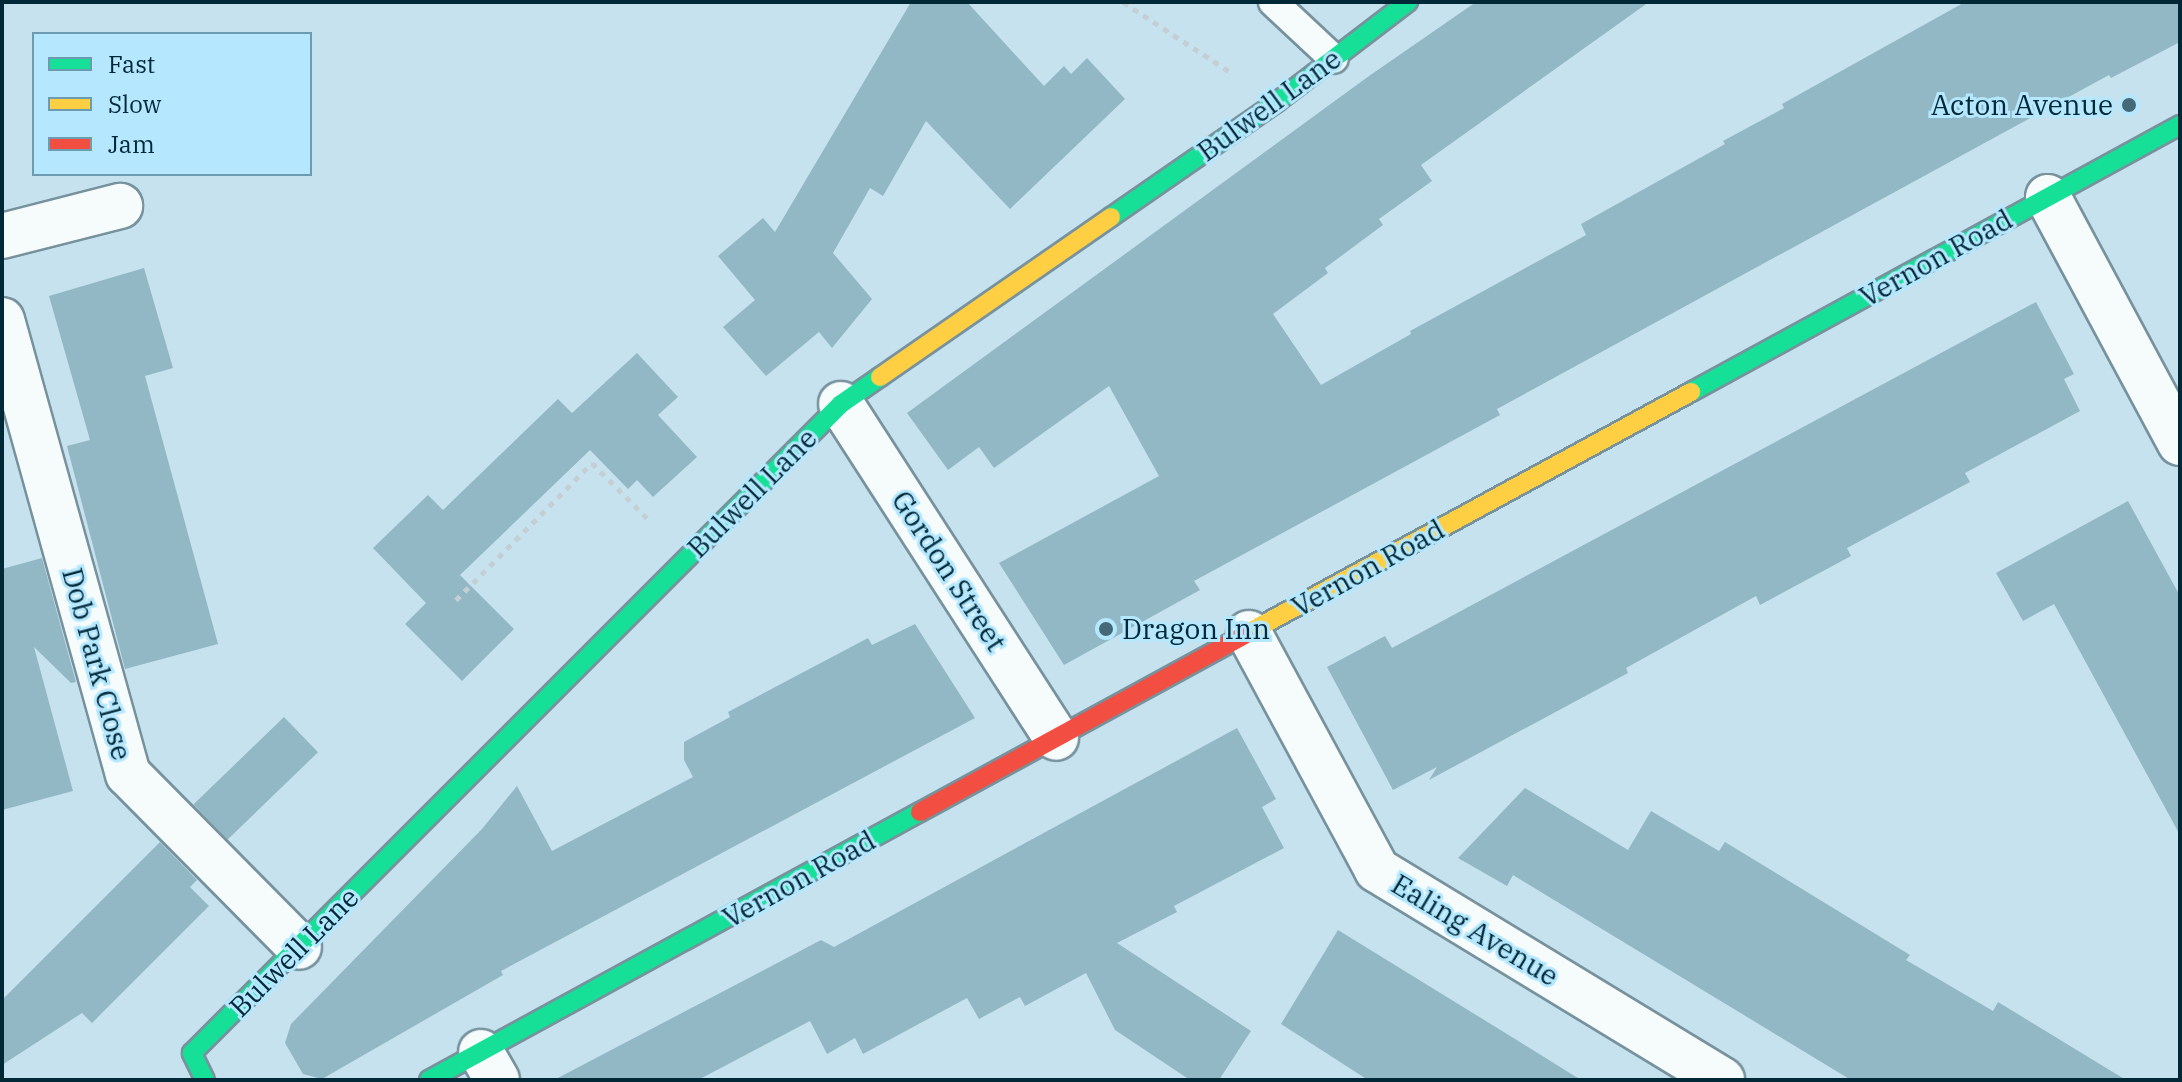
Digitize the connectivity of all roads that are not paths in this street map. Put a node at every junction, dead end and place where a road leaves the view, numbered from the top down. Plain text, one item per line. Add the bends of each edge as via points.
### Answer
1 (1273, 2) edge
2 (1408, 2) edge
3 (1334, 59) junction
4 (2180, 125) edge
5 (2048, 197) junction
6 (120, 206) dead end
7 (2, 236) edge
8 (2, 320) edge
9 (841, 404) junction
10 (2180, 443) edge
11 (1249, 633) junction
12 (1056, 738) junction
13 (299, 947) junction
14 (489, 1066) edge
15 (205, 1080) edge
16 (429, 1080) edge
17 (1722, 1080) edge

1 - 3 lane
2 - 3 main road, Bulwell Lane
3 - 9 main road, Bulwell Lane
4 - 5 main road, Vernon Road
5 - 10 street
5 - 11 main road, Vernon Road
6 - 7 street
8 - 13 street, Dob Park Close via 128,774
9 - 12 street, Gordon Street
9 - 13 main road, Bulwell Lane
11 - 12 main road, Vernon Road
11 - 17 street, Ealing Avenue via 1377,870
12 - 14 main road, Vernon Road
13 - 15 main road, Bulwell Lane via 192,1053
14 - 16 main road, Vernon Road

